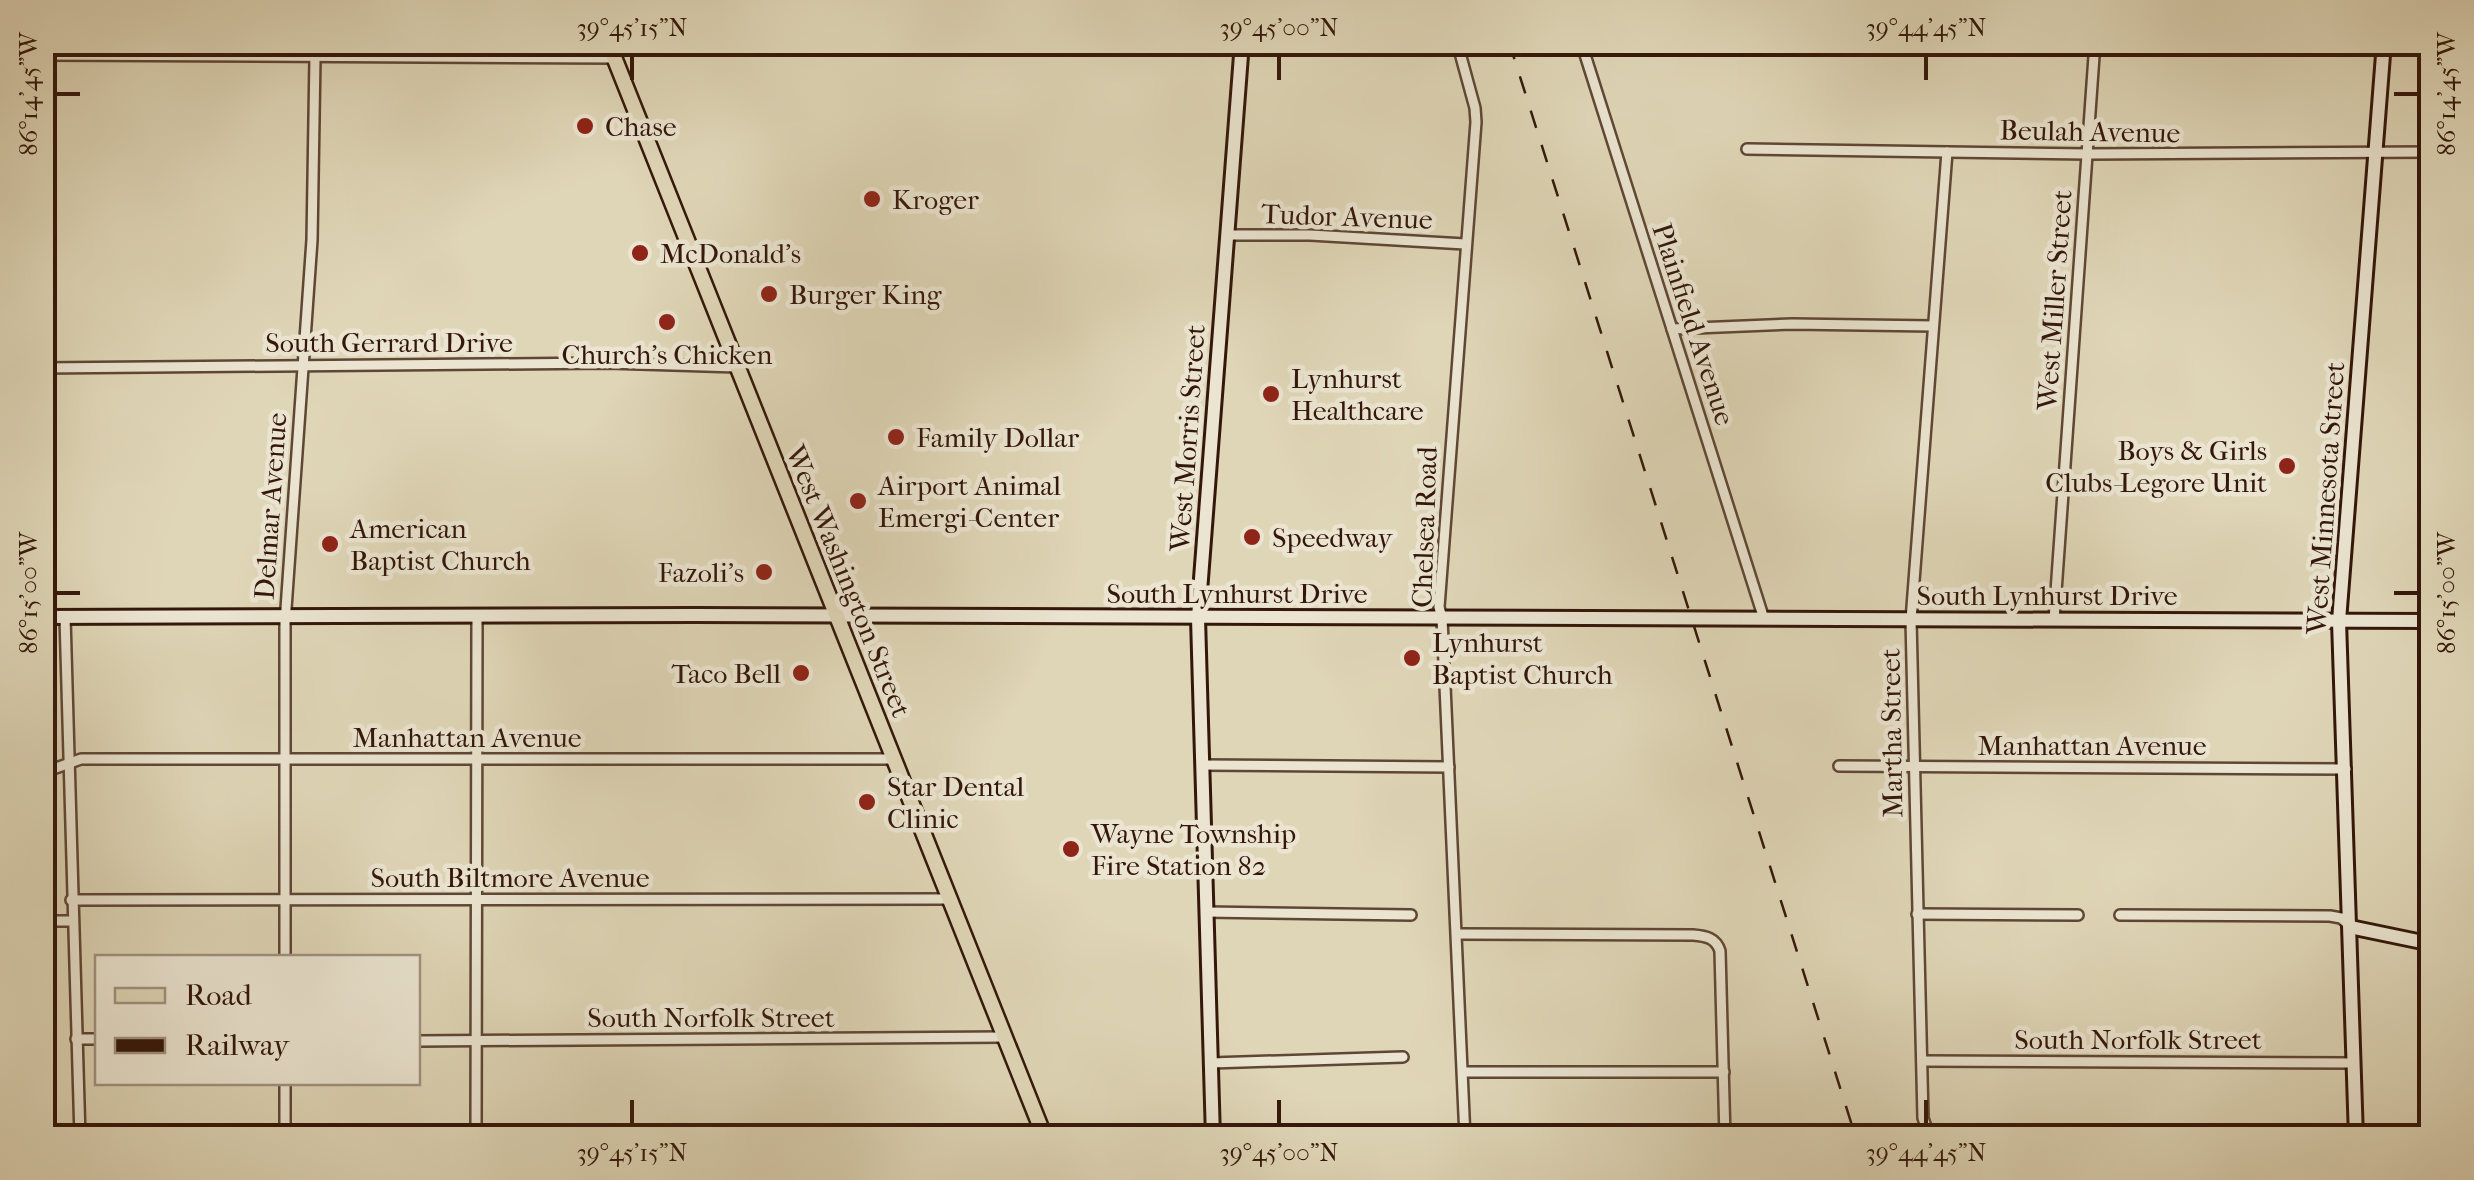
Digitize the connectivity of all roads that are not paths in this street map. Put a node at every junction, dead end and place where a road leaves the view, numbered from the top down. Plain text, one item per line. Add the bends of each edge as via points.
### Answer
1 (608, 42) edge
2 (1242, 42) edge
3 (1457, 42) edge
4 (1581, 42) edge
5 (2096, 42) edge
6 (2384, 42) edge
7 (42, 56) edge
8 (315, 57) junction
9 (615, 58) junction
10 (1747, 149) dead end
11 (1946, 152) junction
12 (2376, 152) junction
13 (2432, 152) edge
14 (2088, 154) junction
15 (1228, 235) junction
16 (1464, 244) junction
17 (1933, 326) junction
18 (1672, 329) junction
19 (302, 366) junction
20 (737, 367) junction
21 (42, 368) edge
22 (836, 615) junction
23 (285, 616) junction
24 (477, 616) junction
25 (42, 617) edge
26 (66, 617) junction
27 (1198, 618) junction
28 (1442, 618) junction
29 (1764, 619) junction
30 (1911, 620) junction
31 (2054, 620) junction
32 (2338, 621) junction
33 (2432, 621) edge
34 (284, 759) junction
35 (476, 759) junction
36 (894, 759) junction
37 (68, 763) junction
38 (1202, 765) junction
39 (1838, 766) dead end
40 (1448, 767) junction
41 (1913, 767) junction
42 (2346, 770) junction
43 (42, 772) edge
44 (285, 899) junction
45 (949, 899) junction
46 (71, 900) junction
47 (476, 900) junction
48 (1206, 912) junction
49 (1917, 914) junction
50 (2078, 914) dead end
51 (1411, 915) dead end
52 (2120, 915) dead end
53 (72, 920) junction
54 (42, 921) edge
55 (2350, 927) junction
56 (1457, 934) junction
57 (2432, 944) edge
58 (285, 955) edge
59 (1005, 1038) junction
60 (76, 1039) junction
61 (95, 1039) edge
62 (420, 1041) edge
63 (477, 1041) junction
64 (1403, 1057) dead end
65 (1922, 1061) junction
66 (1211, 1063) junction
67 (2354, 1063) junction
68 (1462, 1072) junction
69 (1724, 1072) junction
70 (285, 1085) edge
71 (1978, 1134) dead end
72 (1929, 1136) edge
73 (80, 1138) edge
74 (285, 1138) edge
75 (476, 1138) edge
76 (1045, 1138) edge
77 (1213, 1138) edge
78 (1465, 1138) edge
79 (1726, 1138) edge
80 (2356, 1138) edge

1 - 9 main road, West Washington Street
2 - 15 main road, West Morris Street
3 - 16 street, Chelsea Road via 1476,112
4 - 18 street, Plainfield Avenue
5 - 14 street, West Miller Street
6 - 12 main road, West Minnesota Street
7 - 8 street
8 - 9 street
8 - 19 street, Delmar Avenue
9 - 20 main road, West Washington Street
10 - 11 street, Beulah Avenue
11 - 14 street, Beulah Avenue
11 - 17 street, Martha Street
12 - 13 street, Beulah Avenue
12 - 14 street, Beulah Avenue
12 - 32 main road, West Minnesota Street
14 - 31 street, West Miller Street
15 - 16 street, Tudor Avenue
15 - 27 main road, West Morris Street
16 - 28 street, Chelsea Road via 1440,559
17 - 18 street
17 - 30 street, Martha Street
18 - 29 street, Plainfield Avenue
19 - 20 street, South Gerrard Drive
19 - 21 street, South Gerrard Drive
19 - 23 street, Delmar Avenue
20 - 22 main road, West Washington Street
22 - 24 main road, South Lynhurst Drive
22 - 27 main road, South Lynhurst Drive
22 - 36 main road, West Washington Street
23 - 24 main road, South Lynhurst Drive
23 - 26 main road, South Lynhurst Drive
23 - 34 street, Delmar Avenue
24 - 35 street
25 - 26 main road, South Lynhurst Drive
26 - 37 street
27 - 28 main road, South Lynhurst Drive
27 - 38 main road, West Morris Street
28 - 29 main road, South Lynhurst Drive
28 - 40 street, Chelsea Road
29 - 30 main road, South Lynhurst Drive
30 - 31 main road, South Lynhurst Drive
30 - 41 street, Martha Street
31 - 32 main road, South Lynhurst Drive
32 - 33 main road, South Lynhurst Drive
32 - 42 main road, West Minnesota Street
34 - 35 street, Manhattan Avenue
34 - 37 street, Manhattan Avenue
34 - 44 street, Delmar Avenue
35 - 36 street, Manhattan Avenue
35 - 47 street
36 - 45 main road, West Washington Street
37 - 43 street, Manhattan Avenue
37 - 46 street
38 - 40 street
38 - 48 main road, West Morris Street
39 - 41 street, Manhattan Avenue
40 - 56 street, Chelsea Road
41 - 42 street, Manhattan Avenue
41 - 49 street, Martha Street
42 - 55 main road, West Minnesota Street
44 - 46 street, South Biltmore Avenue
44 - 47 street, South Biltmore Avenue
44 - 58 street, Delmar Avenue
45 - 47 street, South Biltmore Avenue
45 - 59 main road, West Washington Street
46 - 53 street
47 - 63 street
48 - 51 street
48 - 66 main road, West Morris Street
49 - 50 street
49 - 65 street, Martha Street
52 - 55 street via 2330,916
53 - 54 street
53 - 60 street
55 - 57 main road
55 - 67 main road, West Minnesota Street
56 - 68 street, Chelsea Road
56 - 69 street via 1706,936 1720,951
59 - 63 street, South Norfolk Street
59 - 76 main road, West Washington Street
60 - 61 street
60 - 73 street
62 - 63 street, South Norfolk Street
63 - 75 street
64 - 66 street
65 - 67 street, South Norfolk Street
65 - 72 street, Martha Street
66 - 77 main road, West Morris Street
67 - 80 main road, West Minnesota Street
68 - 69 street
68 - 78 street, Chelsea Road
69 - 79 street
70 - 74 street
71 - 72 street

